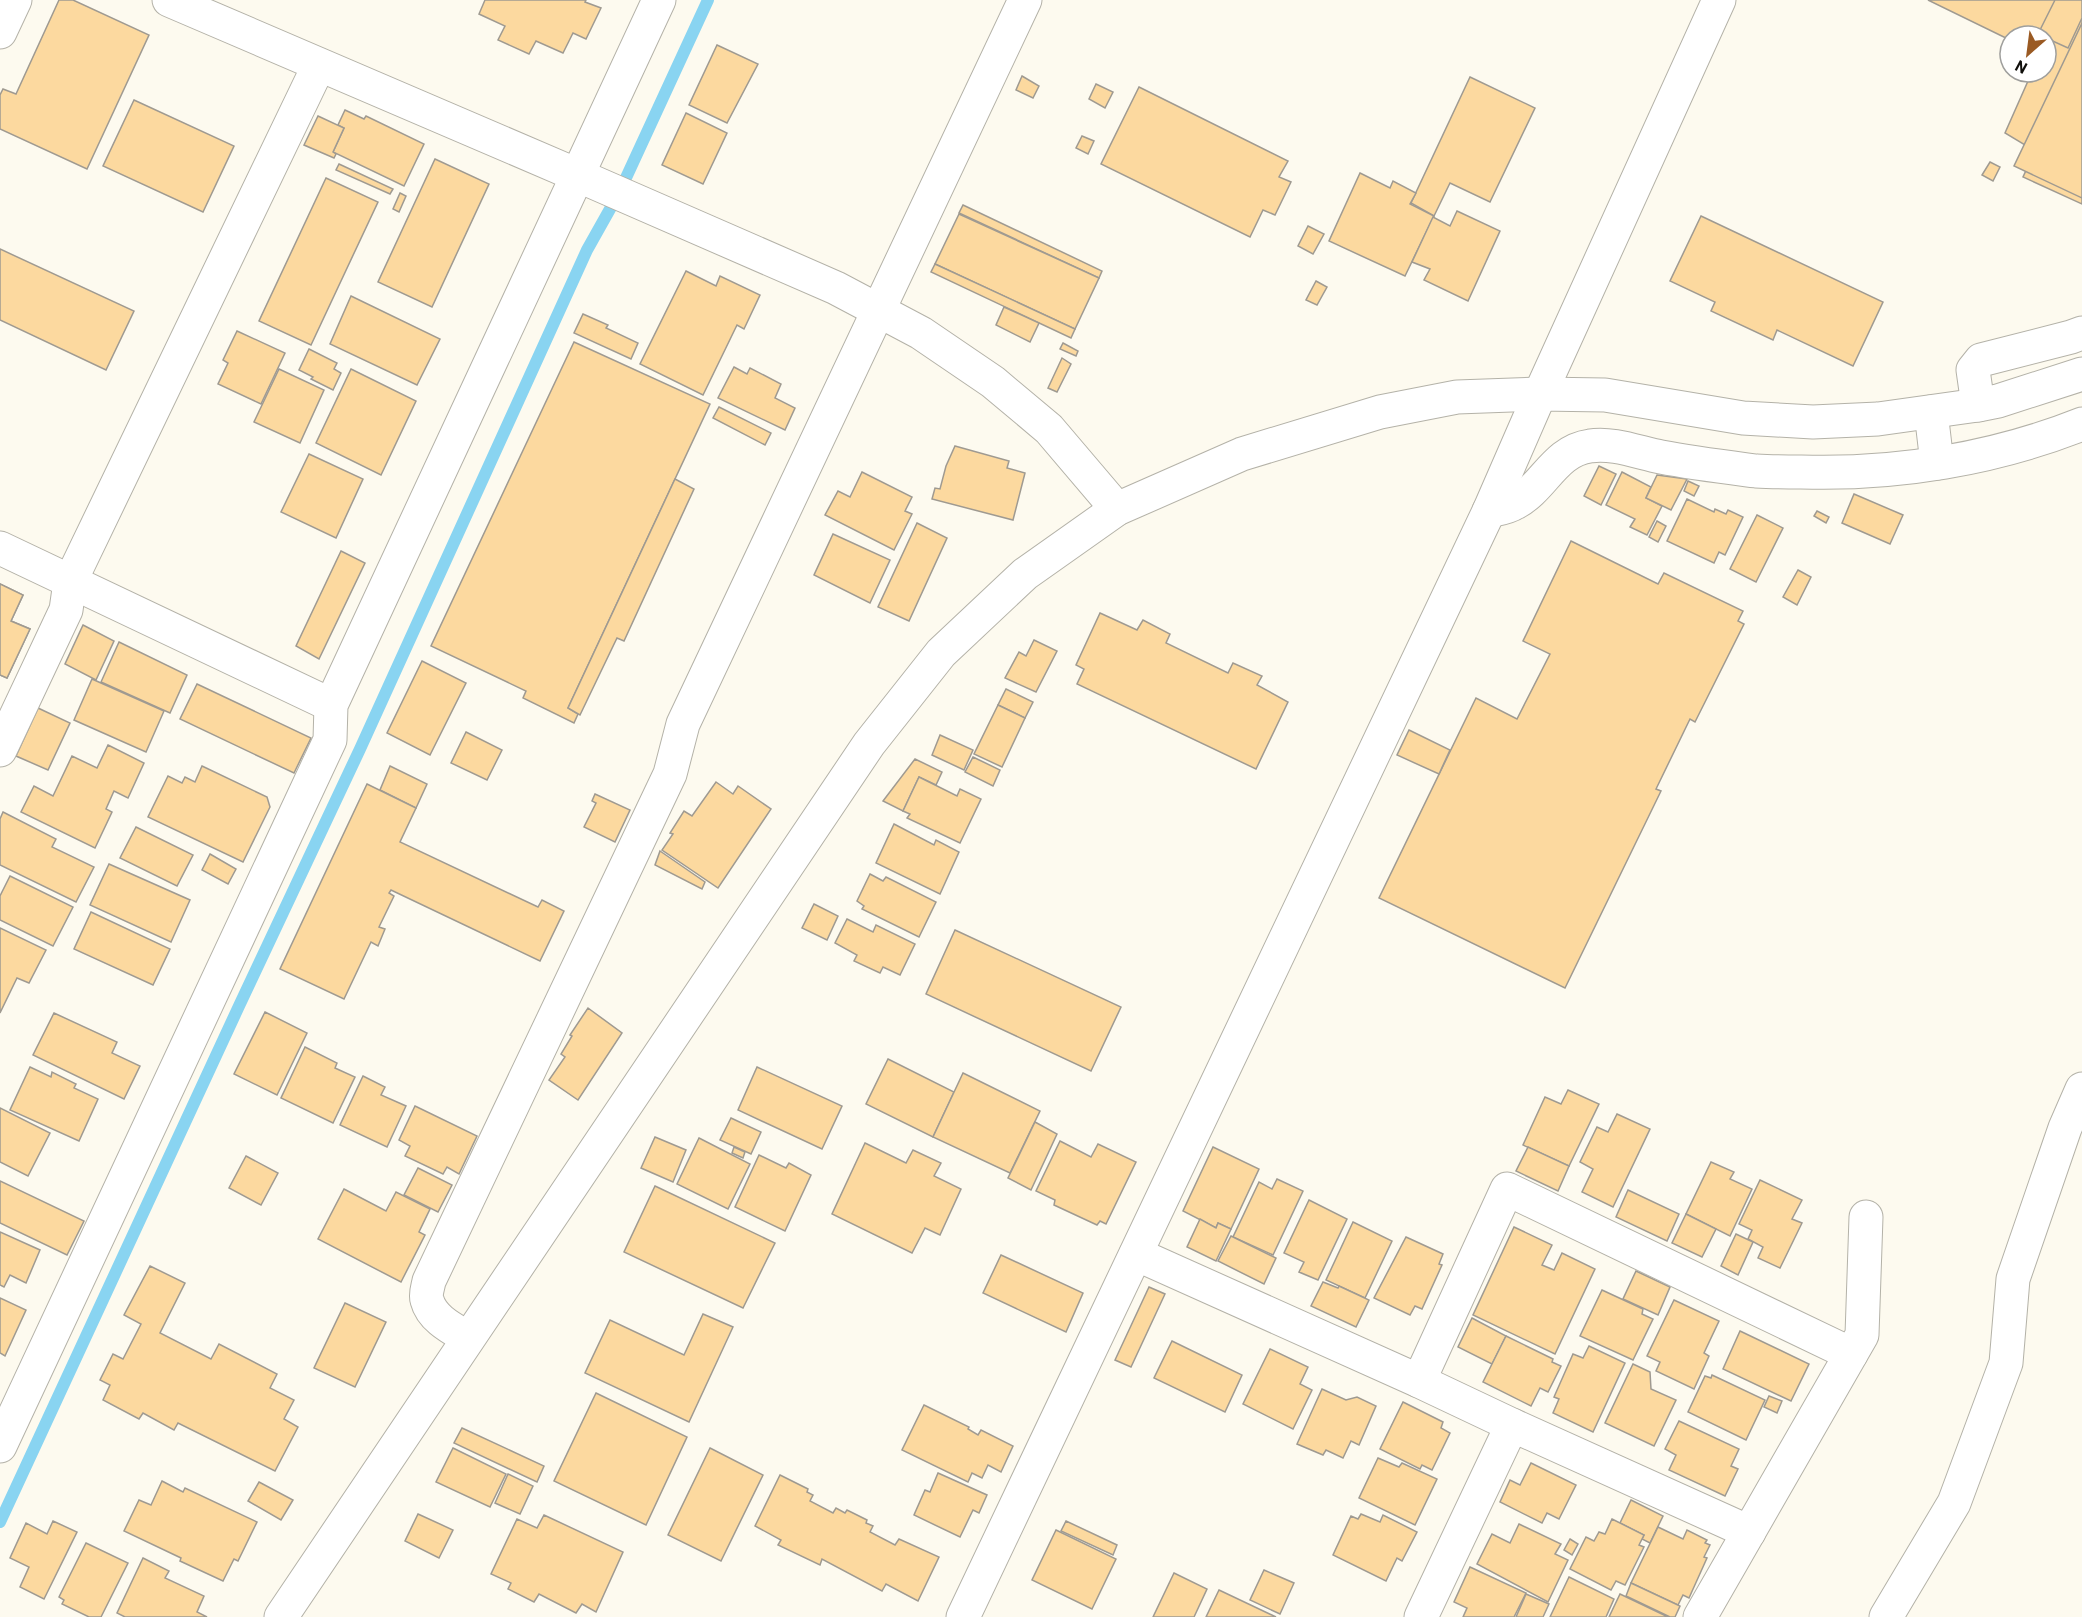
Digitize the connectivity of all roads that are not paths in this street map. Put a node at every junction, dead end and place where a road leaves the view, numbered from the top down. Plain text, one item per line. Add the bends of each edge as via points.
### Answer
1 (15, 0) edge
2 (169, 0) edge
3 (659, 0) edge
4 (1025, 0) edge
5 (1719, 0) edge
6 (0, 32) edge
7 (319, 65) junction
8 (578, 175) junction
9 (878, 310) junction
10 (2082, 333) edge
11 (2082, 374) edge
12 (1540, 394) junction
13 (1978, 405) junction
14 (1932, 412) junction
15 (2082, 424) edge
16 (1937, 464) junction
17 (1117, 509) junction
18 (1489, 511) junction
19 (0, 548) edge
20 (70, 582) junction
21 (331, 705) junction
22 (0, 750) edge
23 (2082, 1089) edge
24 (1866, 1217) dead end
25 (1136, 1254) junction
26 (468, 1338) junction
27 (1851, 1354) junction
28 (1419, 1381) junction
29 (1512, 1425) junction
30 (0, 1446) edge
31 (1749, 1532) junction
32 (281, 1617) edge
33 (963, 1617) edge
34 (1421, 1617) edge
35 (1700, 1617) edge
36 (1886, 1617) edge

1 - 6 street
2 - 7 street
3 - 8 street
4 - 9 street
5 - 12 street
7 - 8 street
7 - 20 street
8 - 9 street
8 - 21 street
9 - 17 street via 921,333 1001,388 1049,429
9 - 26 street via 683,724 670,774 429,1281 426,1298 432,1311
10 - 13 street via 1981,360 1973,370
11 - 13 street
12 - 14 street via 1605,395 1743,418 1813,422
12 - 17 street via 1457,397 1380,412 1242,454
12 - 18 street
13 - 14 street
14 - 16 street
15 - 16 street via 2050,437
16 - 18 street via 1846,473 1758,471 1589,446 1555,464 1517,502
17 - 26 street via 1025,574 941,652 869,744
18 - 25 street
19 - 20 street
20 - 21 street
20 - 22 street via 66,610
21 - 30 street via 330,740
23 - 36 street via 2013,1279 2006,1363 1954,1503
24 - 27 street via 1862,1335
25 - 28 street
25 - 33 street
26 - 32 street
27 - 28 street via 1508,1189
27 - 31 street
28 - 29 street
29 - 31 street
29 - 34 street
31 - 35 street

